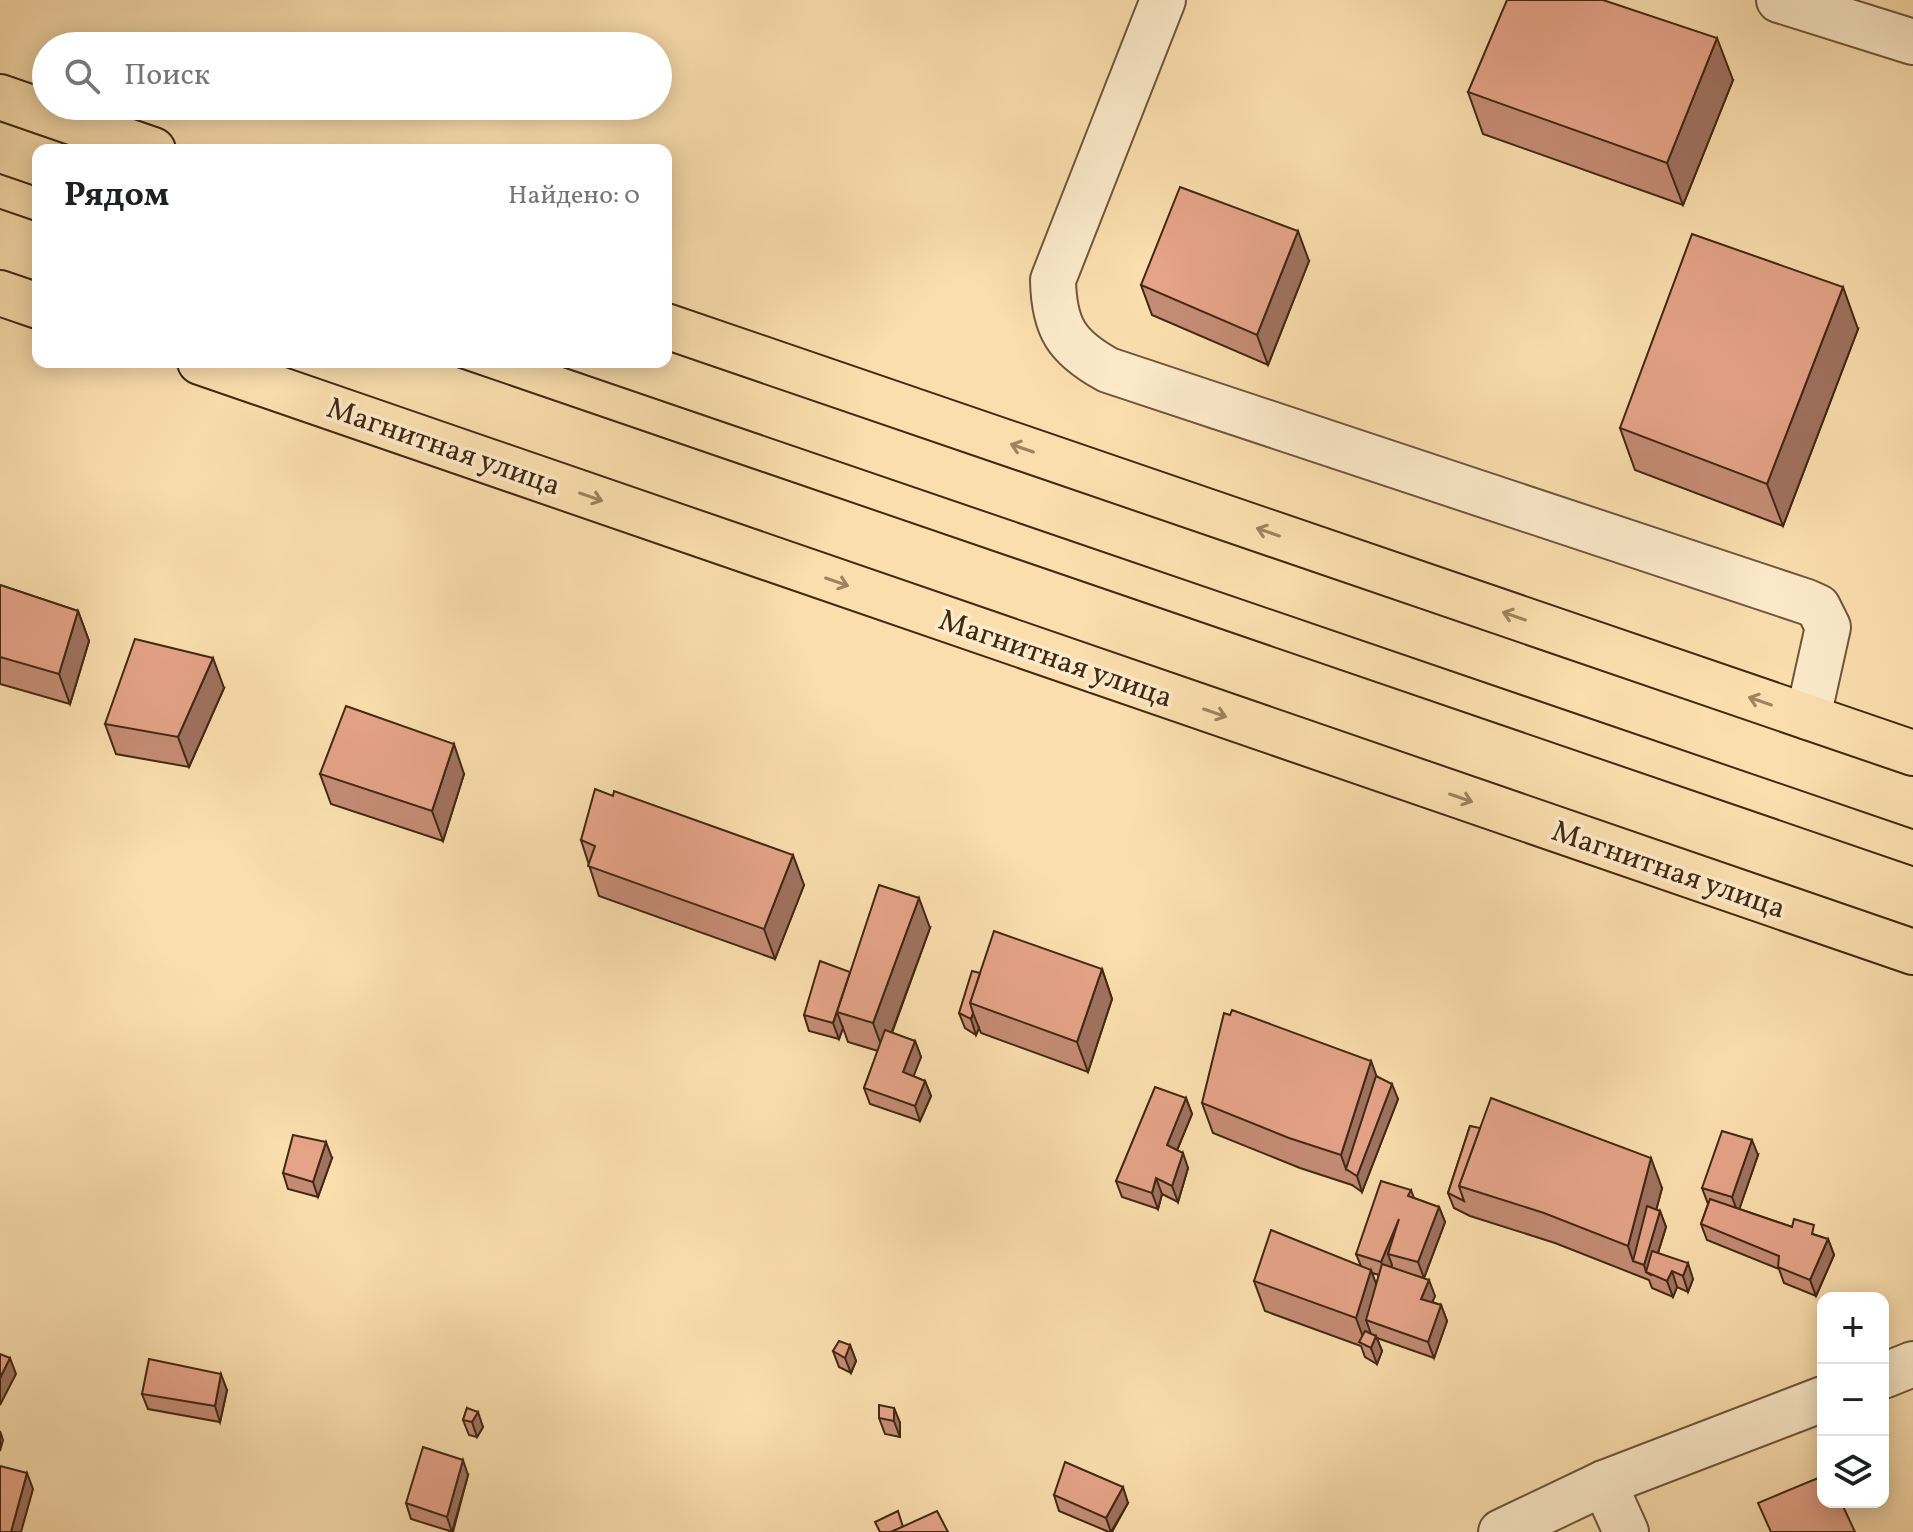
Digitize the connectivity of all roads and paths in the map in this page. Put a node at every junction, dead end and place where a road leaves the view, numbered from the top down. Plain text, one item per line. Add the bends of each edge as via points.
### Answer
1 (1163, 0) edge
2 (1779, 0) edge
3 (1913, 42) edge
4 (0, 97) edge
5 (32, 108) edge
6 (66, 120) edge
7 (136, 144) edge
8 (0, 293) edge
9 (32, 304) edge
10 (672, 328) edge
11 (217, 368) edge
12 (1808, 717) junction
13 (1913, 753) edge
14 (1913, 952) edge
15 (1913, 1364) edge
16 (1889, 1374) edge
17 (1817, 1401) edge
18 (1604, 1483) junction
19 (1501, 1532) edge
20 (1626, 1532) edge

1 - 12 street via 1053,280 1053,308 1064,334 1083,356 1108,370 1818,607 1828,627
2 - 3 street
4 - 5 main road
6 - 7 main road
8 - 9 main road
12 -> 10 main road
11 -> 14 main road, Магнитная улица
12 - 13 main road
15 - 16 street
17 - 18 street
18 - 19 street
18 - 20 street

